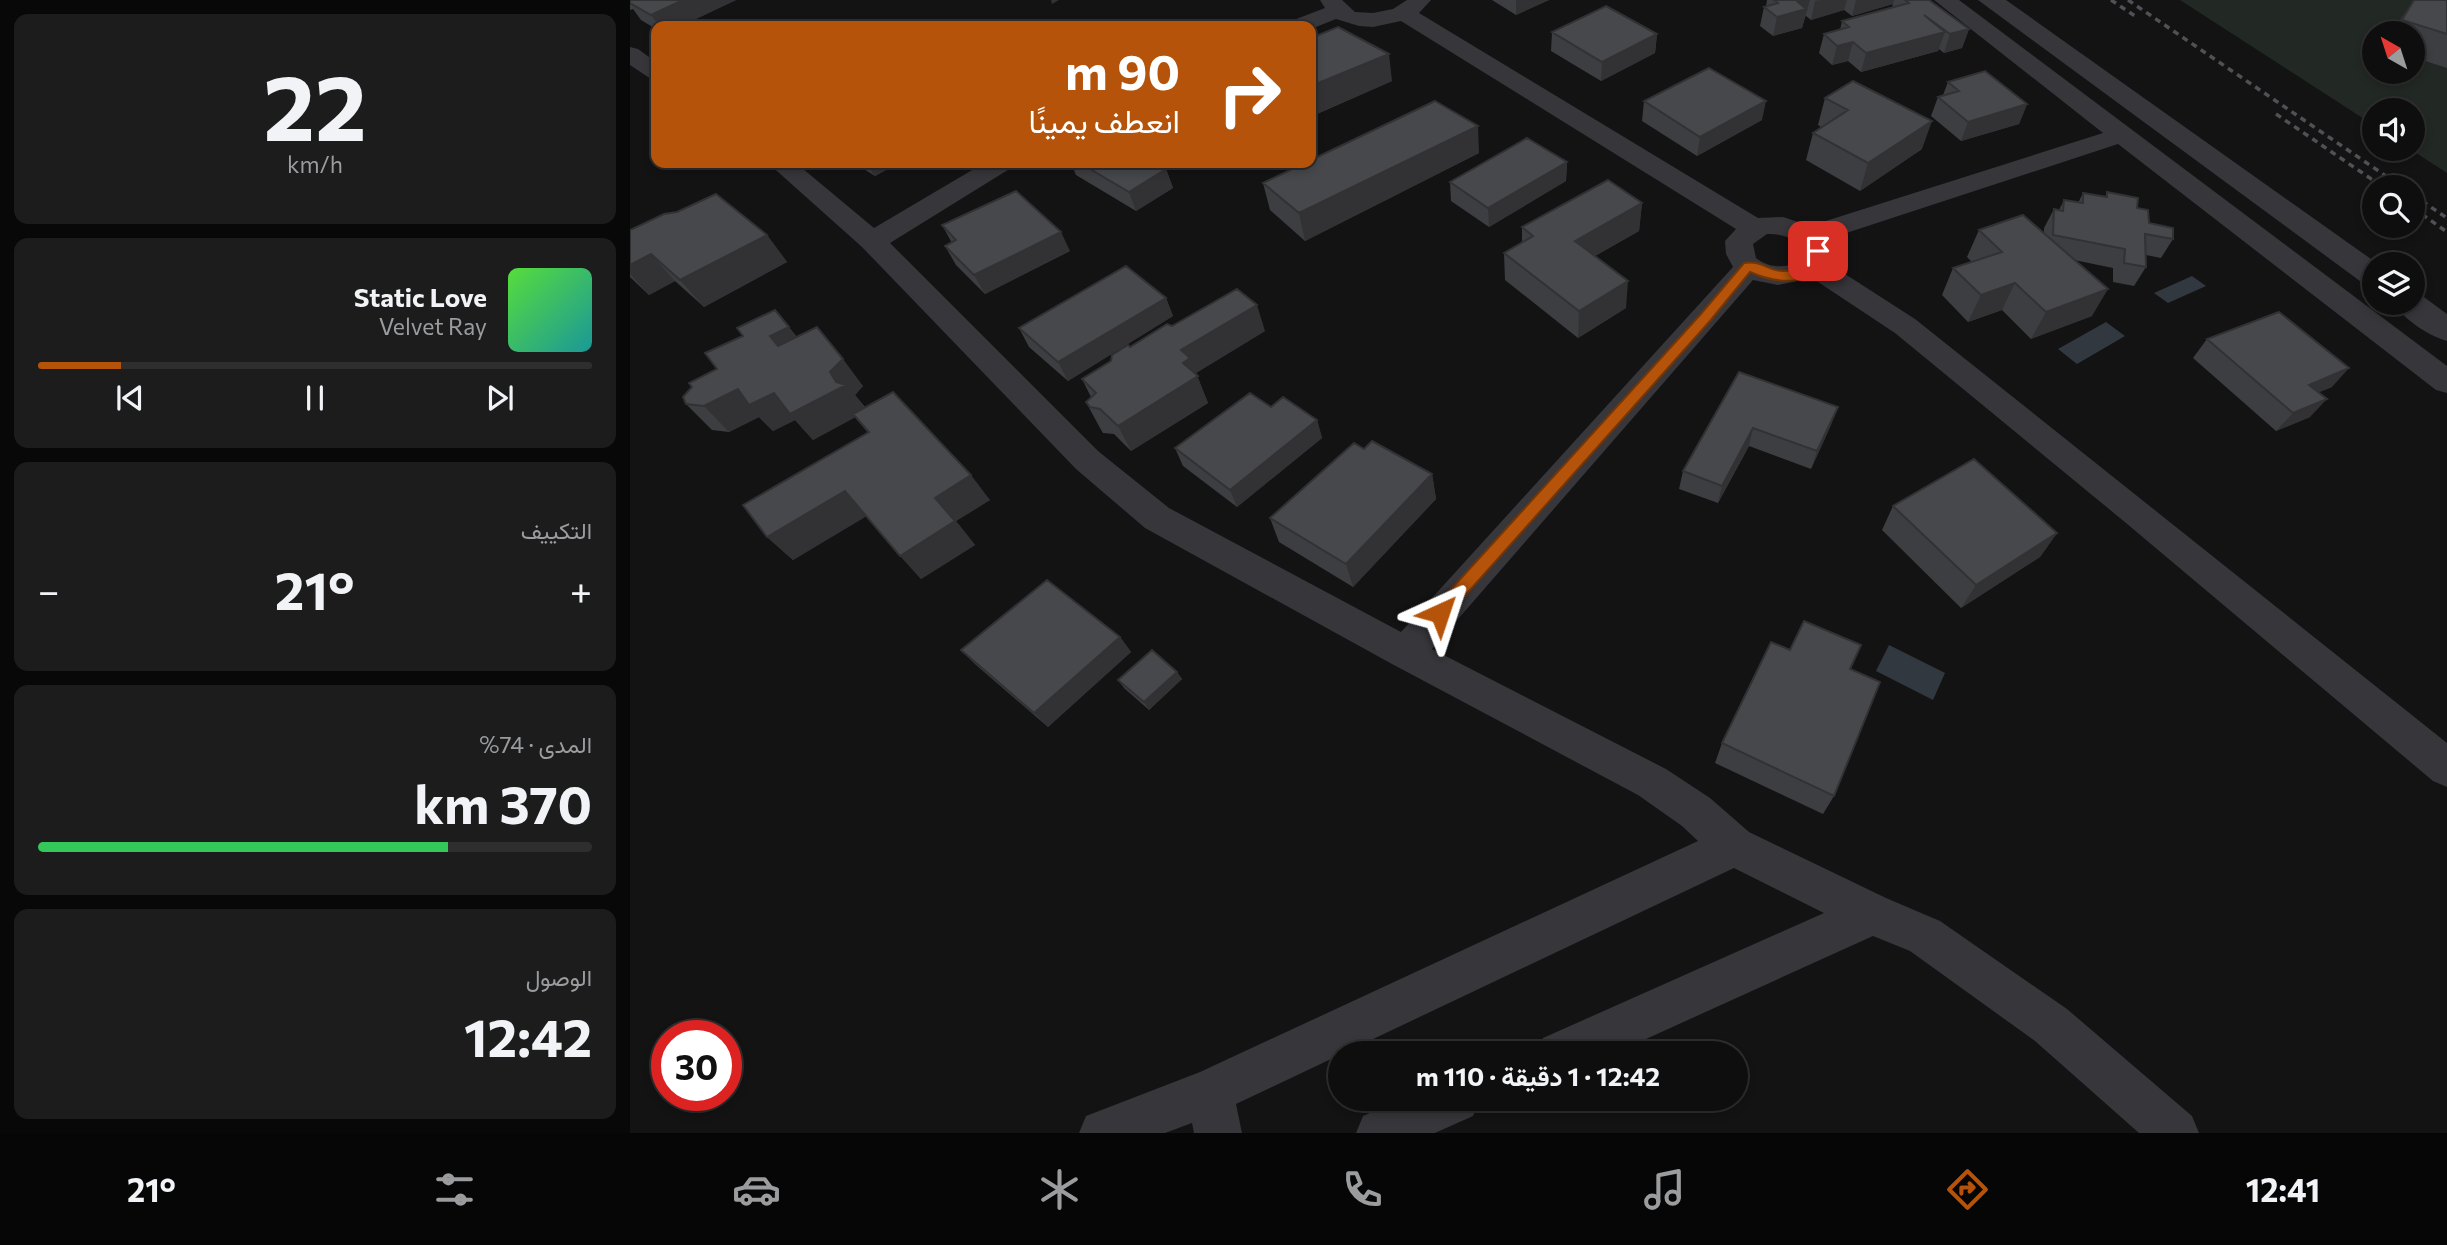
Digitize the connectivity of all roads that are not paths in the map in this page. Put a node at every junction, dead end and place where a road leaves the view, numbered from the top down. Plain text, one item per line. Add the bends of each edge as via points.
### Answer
1 (1945, 0) edge
2 (1990, 0) edge
3 (1331, 4) edge
4 (1412, 7) edge
5 (1306, 21) edge
6 (630, 54) edge
7 (651, 69) edge
8 (2124, 134) junction
9 (787, 168) edge
10 (994, 168) edge
11 (1754, 228) junction
12 (873, 241) junction
13 (1811, 251) junction
14 (1748, 266) junction
15 (2362, 268) edge
16 (2425, 314) edge
17 (2447, 330) edge
18 (2447, 382) edge
19 (1405, 653) junction
20 (2447, 768) edge
21 (1734, 846) junction
22 (1872, 914) junction
23 (1588, 1041) edge
24 (1430, 1111) edge
25 (1214, 1113) edge
26 (1103, 1133) edge
27 (1380, 1133) edge
28 (2175, 1133) edge

1 - 8 street
2 - 15 street
3 - 4 street via 1347,16 1368,20 1391,18
3 - 5 street
4 - 11 street
6 - 7 street
8 - 13 street
8 - 18 street
9 - 12 street
10 - 12 street
11 - 13 street via 1782,225
11 - 14 street via 1739,241 1738,249
12 - 19 street via 1087,460 1157,518
13 - 14 street via 1795,276 1770,276
13 - 20 street
14 - 19 street
16 - 17 street
19 - 21 street via 1652,782
21 - 22 street
21 - 25 street
22 - 23 street
22 - 28 street via 1925,936 2051,1025
24 - 27 street
25 - 26 street

